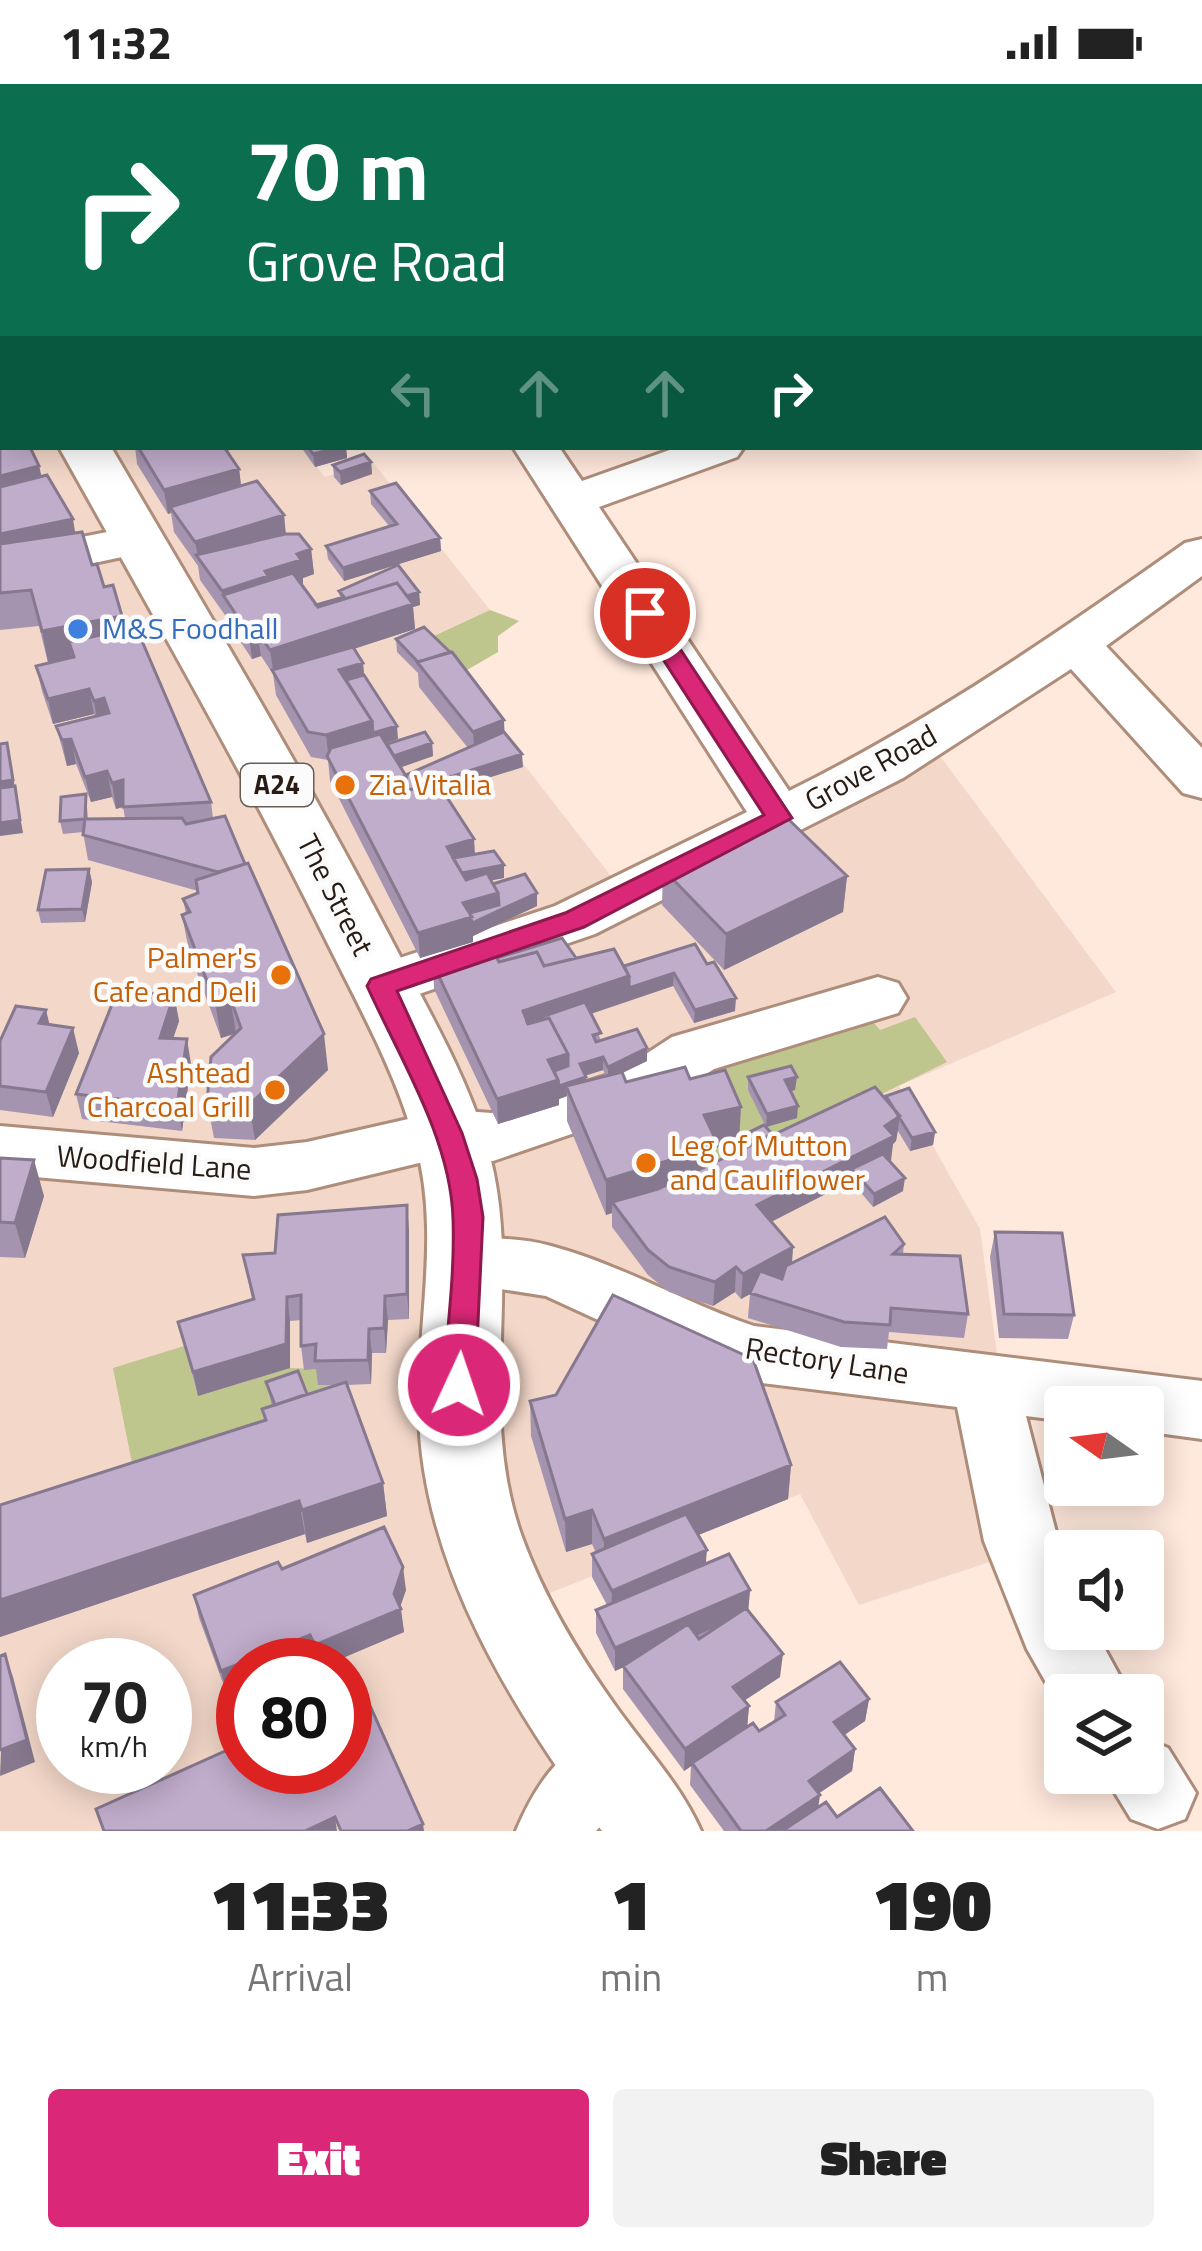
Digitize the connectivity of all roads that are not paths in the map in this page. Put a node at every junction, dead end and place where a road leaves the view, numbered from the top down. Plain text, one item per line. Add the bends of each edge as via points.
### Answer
1 (87, 450) edge
2 (538, 450) edge
3 (713, 450) edge
4 (571, 501) junction
5 (138, 540) junction
6 (1202, 554) edge
7 (0, 568) edge
8 (1076, 644) junction
9 (1202, 780) edge
10 (779, 818) junction
11 (381, 986) junction
12 (878, 998) dead end
13 (448, 1133) junction
14 (0, 1150) edge
15 (466, 1262) junction
16 (985, 1383) junction
17 (1202, 1410) edge
18 (1081, 1674) edge
19 (606, 1766) junction
20 (554, 1831) edge
21 (656, 1831) edge

1 - 5 highway, The Street / A24
2 - 4 street
3 - 4 street
4 - 10 street
5 - 7 street
5 - 11 highway, The Street / A24
6 - 8 street, Grove Road
8 - 9 street
8 - 10 street, Grove Road via 884,766
10 - 11 street, Grove Road via 574,920
11 - 13 highway, The Street / A24
12 - 13 street, Woodfield Lane via 693,1053 641,1088 493,1137
13 - 14 street, Woodfield Lane via 254,1172
13 - 15 highway, The Street / A24 via 468,1217
15 - 16 street, Rectory Lane via 546,1270 754,1354
15 - 19 highway, The Street / A24 via 458,1419 483,1543 510,1613
16 - 17 street, Rectory Lane
16 - 18 street via 1019,1541
19 - 20 street
19 - 21 highway, The Street / A24

